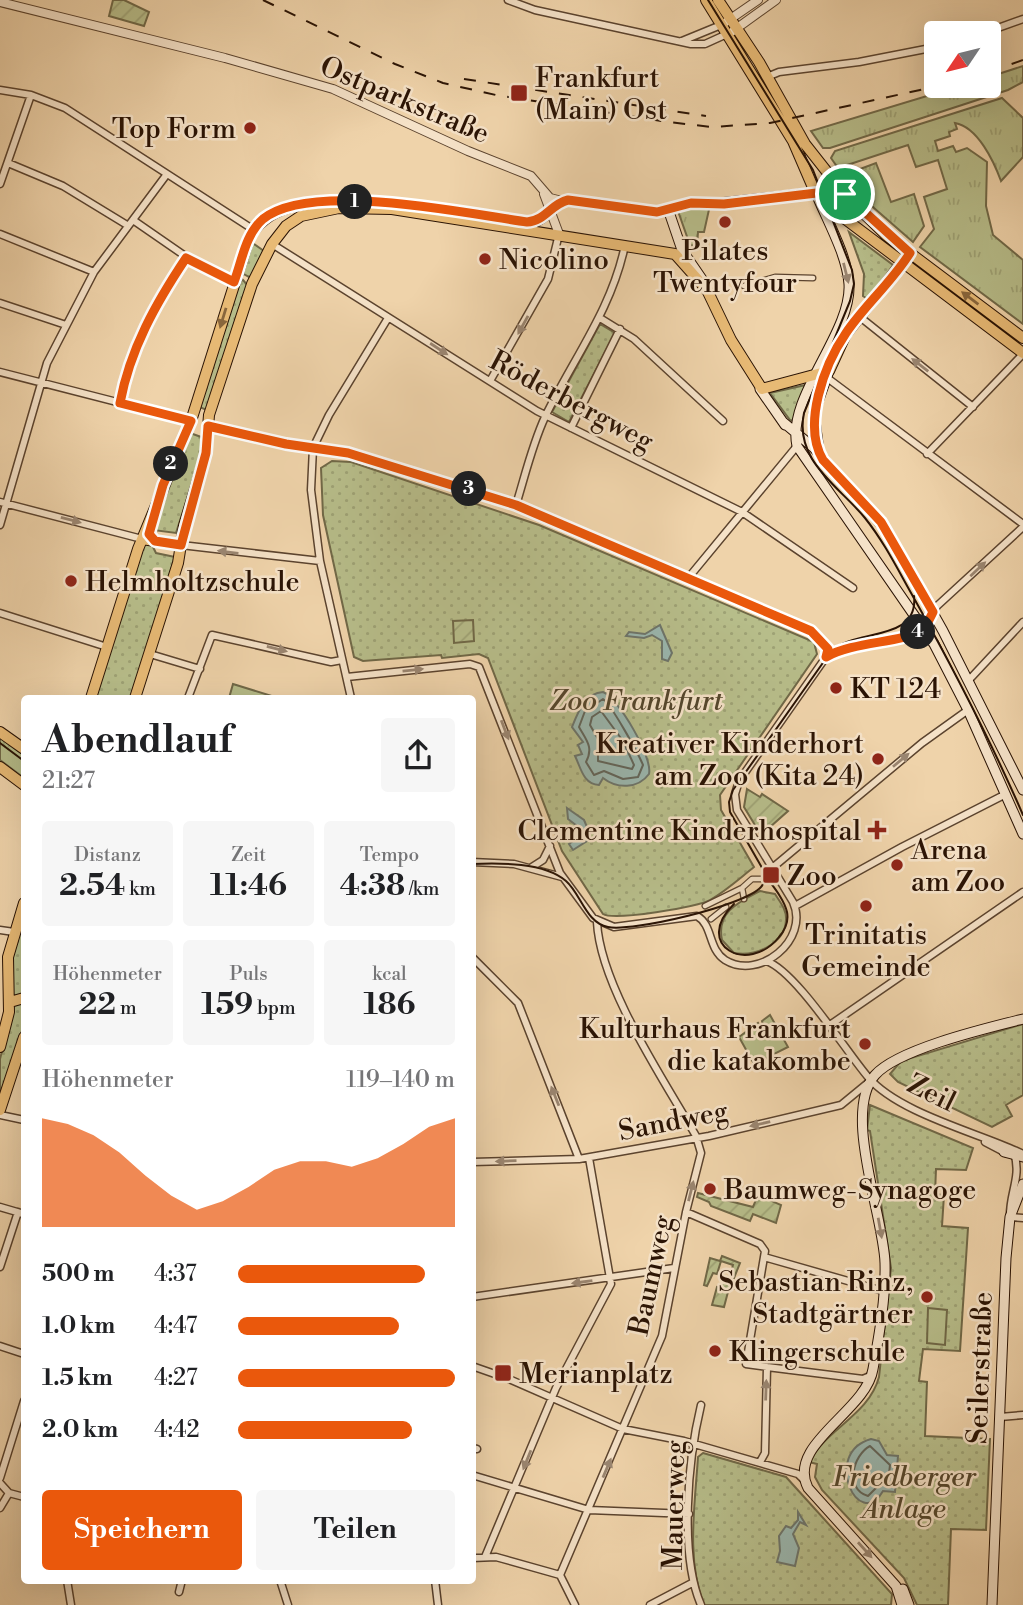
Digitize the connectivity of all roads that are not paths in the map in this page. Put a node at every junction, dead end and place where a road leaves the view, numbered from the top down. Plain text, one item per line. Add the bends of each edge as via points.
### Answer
1 (508, 0) edge
2 (706, 0) edge
3 (718, 0) edge
4 (758, 0) edge
5 (776, 0) edge
6 (0, 2) edge
7 (1023, 19) edge
8 (729, 27) junction
9 (1001, 27) edge
10 (680, 42) junction
11 (924, 49) edge
12 (767, 77) junction
13 (0, 90) edge
14 (31, 95) junction
15 (8, 163) junction
16 (167, 174) junction
17 (0, 184) edge
18 (542, 188) junction
19 (816, 192) junction
20 (845, 194) junction
21 (562, 201) junction
22 (668, 209) junction
23 (550, 210) junction
24 (130, 223) junction
25 (254, 230) junction
26 (0, 234) edge
27 (562, 235) junction
28 (272, 244) junction
29 (625, 245) junction
30 (910, 253) junction
31 (186, 258) junction
32 (904, 264) junction
33 (94, 272) junction
34 (813, 278) dead end
35 (235, 280) junction
36 (252, 284) junction
37 (705, 286) junction
38 (744, 286) dead end
39 (0, 303) edge
40 (860, 317) junction
41 (388, 318) junction
42 (600, 318) junction
43 (66, 326) junction
44 (620, 329) junction
45 (1023, 338) edge
46 (1023, 354) edge
47 (0, 372) edge
48 (828, 374) junction
49 (815, 377) junction
50 (490, 382) junction
51 (42, 383) junction
52 (760, 389) junction
53 (120, 403) junction
54 (973, 407) junction
55 (546, 415) junction
56 (191, 421) junction
57 (723, 421) dead end
58 (783, 422) junction
59 (208, 426) junction
60 (571, 428) junction
61 (794, 431) junction
62 (797, 446) junction
63 (313, 448) junction
64 (817, 451) junction
65 (927, 454) junction
66 (3, 503) edge
67 (516, 505) junction
68 (742, 512) junction
69 (0, 525) edge
70 (1023, 526) edge
71 (149, 527) junction
72 (142, 539) junction
73 (155, 541) junction
74 (181, 545) junction
75 (320, 561) junction
76 (689, 577) junction
77 (853, 589) dead end
78 (933, 612) junction
79 (0, 613) edge
80 (1023, 622) edge
81 (926, 630) junction
82 (107, 647) junction
83 (150, 654) junction
84 (826, 657) junction
85 (342, 660) junction
86 (200, 669) junction
87 (346, 677) junction
88 (968, 681) junction
89 (92, 695) edge
90 (136, 695) edge
91 (189, 695) edge
92 (350, 695) edge
93 (968, 710) junction
94 (0, 732) edge
95 (21, 748) edge
96 (0, 767) edge
97 (21, 783) edge
98 (1023, 790) edge
99 (1006, 794) junction
100 (1023, 834) edge
101 (550, 846) junction
102 (476, 862) edge
103 (532, 867) junction
104 (771, 869) junction
105 (562, 877) junction
106 (767, 879) dead end
107 (742, 888) junction
108 (1023, 892) edge
109 (722, 899) junction
110 (744, 899) dead end
111 (705, 906) dead end
112 (795, 906) junction
113 (21, 912) edge
114 (711, 919) dead end
115 (597, 922) junction
116 (0, 930) edge
117 (14, 932) junction
118 (777, 956) junction
119 (476, 961) edge
120 (763, 961) junction
121 (794, 981) junction
122 (21, 1000) edge
123 (10, 1002) junction
124 (1023, 1019) edge
125 (827, 1027) junction
126 (21, 1046) edge
127 (0, 1047) edge
128 (870, 1081) junction
129 (0, 1110) edge
130 (0, 1115) edge
131 (21, 1119) edge
132 (696, 1136) junction
133 (1017, 1156) edge
134 (589, 1158) junction
135 (579, 1160) junction
136 (476, 1162) edge
137 (1023, 1184) edge
138 (0, 1207) edge
139 (686, 1212) junction
140 (21, 1213) edge
141 (1010, 1217) junction
142 (1023, 1218) edge
143 (764, 1256) junction
144 (0, 1268) edge
145 (674, 1268) junction
146 (612, 1278) junction
147 (883, 1291) junction
148 (476, 1296) edge
149 (0, 1346) edge
150 (21, 1353) edge
151 (767, 1367) junction
152 (476, 1368) edge
153 (872, 1375) junction
154 (552, 1397) junction
155 (701, 1405) dead end
156 (21, 1411) edge
157 (1023, 1415) edge
158 (1000, 1417) junction
159 (623, 1429) junction
160 (694, 1444) junction
161 (760, 1462) junction
162 (476, 1476) edge
163 (0, 1480) edge
164 (804, 1480) junction
165 (515, 1488) junction
166 (9, 1493) junction
167 (21, 1496) edge
168 (0, 1507) edge
169 (589, 1510) junction
170 (689, 1514) junction
171 (476, 1558) edge
172 (485, 1558) junction
173 (560, 1575) junction
174 (889, 1577) junction
175 (692, 1583) junction
176 (67, 1584) edge
177 (181, 1584) edge
178 (281, 1584) edge
179 (435, 1584) edge
180 (179, 1592) dead end
181 (71, 1605) edge
182 (288, 1605) edge
183 (438, 1605) edge
184 (575, 1605) edge
185 (650, 1605) edge
186 (701, 1605) edge
187 (902, 1605) edge
188 (909, 1605) edge
189 (992, 1605) edge

1 - 10 street
2 - 8 main road
3 - 8 main road
4 - 8 street
5 - 8 street
6 - 18 street, Ostparkstraße via 333,89 531,176
7 - 9 street
8 - 10 street
8 - 10 street via 701,45
8 - 12 main road
8 - 19 main road
11 - 12 street
12 - 20 main road via 803,141
13 - 14 street
14 - 15 street
14 - 16 street via 65,108
15 - 17 street
15 - 24 street via 63,186
16 - 24 street
16 - 25 street
18 - 21 street, Ostparkstraße via 550,198
18 - 23 street
19 - 20 main road
19 - 22 main road
19 - 32 main road via 833,212
19 -> 49 main road via 849,286
20 - 30 main road
21 - 22 main road
21 - 23 main road
22 - 37 main road
23 - 25 main road via 538,221 527,222 407,205 308,204 274,212
23 - 27 street
24 - 31 street
24 - 33 street
25 - 35 main road
26 - 33 street
27 - 28 main road via 364,207 301,216
27 - 29 main road
27 -> 50 street via 548,279
28 - 36 main road
28 - 41 street, Röderbergweg
29 - 37 main road via 676,254
29 - 42 street
30 - 32 main road
45 -> 30 main road
31 - 35 street
31 - 53 street via 142,333
32 - 40 main road
32 - 46 main road
33 - 43 street
34 - 38 street via 775,277
35 - 36 main road via 243,276
35 -> 56 main road
36 - 59 main road
37 - 52 main road
39 - 43 street
40 - 48 main road via 843,337
54 -> 40 street
41 -> 50 street, Röderbergweg
41 - 63 street
42 - 44 street
42 - 55 street
43 - 51 street
44 - 57 street via 695,391
44 - 60 street
46 - 54 street
47 - 51 street
48 - 49 main road
48 - 64 main road via 816,402
48 - 65 street
49 - 52 main road
49 - 61 main road
50 - 55 street, Röderbergweg
51 - 53 street
51 - 66 street
52 - 58 main road
53 - 56 street
54 - 65 street
55 - 60 street, Röderbergweg
55 - 67 street
56 - 71 main road
58 - 61 main road
58 - 62 main road
59 - 63 street
59 - 74 main road via 206,453
60 - 68 street, Röderbergweg
61 - 62 main road
61 - 64 main road
62 - 64 main road
62 - 68 street
62 - 81 main road
63 - 67 street via 348,453
63 - 75 street via 311,490
64 - 78 main road via 881,522
65 - 70 street
66 - 69 street
66 -> 72 street
67 - 76 street
68 - 76 street
68 - 77 street, Röderbergweg
78 -> 70 street
71 - 72 main road
71 - 73 main road
72 - 73 main road
72 - 82 main road
73 - 74 main road
75 -> 74 street
74 - 83 main road
75 - 85 street
76 - 84 street via 811,631 828,649
78 - 81 street
78 - 88 main road
79 - 82 street
80 - 88 street
81 - 84 street via 845,647
81 - 93 main road
82 - 89 main road
83 - 86 street
83 - 90 main road
84 - 104 street via 739,781 736,808
86 -> 85 street via 208,640 217,635 331,662
85 - 87 street
86 - 91 street
87 - 92 street
87 -> 101 street via 470,664 479,667
88 - 98 main road
93 - 99 main road
104 -> 93 street
94 - 95 main road
96 - 97 main road
99 - 100 main road
99 - 112 street
101 - 103 street via 543,860
101 - 105 street
102 - 103 street
103 - 105 street
104 - 112 street
105 - 115 street
106 - 107 street via 752,879
107 - 109 street
107 - 110 street
108 - 125 street
109 - 111 street
109 - 114 street via 728,908
112 - 118 street via 794,933
113 - 117 main road
115 - 120 street via 616,927 690,915 703,920 723,958 740,964
115 - 132 street via 599,944 628,1015
116 - 117 street
117 - 123 main road via 7,964
118 - 120 street
118 - 121 street
135 -> 119 street via 518,1003
120 - 121 street via 782,968
121 - 125 street
122 - 123 main road
123 - 127 main road
124 - 128 main road via 896,1059
125 - 128 street
126 - 129 main road
128 -> 132 street, Sandweg via 841,1105
128 - 133 street, Zeil
128 -> 147 main road via 863,1125 885,1255
130 - 131 street
132 - 134 street, Sandweg
139 -> 132 street, Baumweg via 701,1153
133 - 141 street, Seilerstraße
134 - 135 street, Sandweg
134 - 146 street
135 -> 136 street, Sandweg
137 - 141 main road, Seilerstraße
138 - 140 street
139 - 143 street via 760,1244
139 - 145 street, Baumweg
140 - 144 street
141 - 142 street
141 - 158 main road, Seilerstraße
143 - 147 street
143 - 151 street via 746,1364
145 - 146 street
145 - 159 street, Baumweg via 662,1336
146 -> 148 street
146 - 154 street
147 - 153 main road
149 - 150 street
151 - 153 street via 858,1378
161 -> 151 street via 765,1453
152 - 154 street
153 - 164 main road via 860,1398 809,1451
154 - 159 street
154 -> 165 street
155 - 160 street, Mauerweg
156 - 163 street
157 - 158 street
158 - 189 main road, Seilerstraße
159 - 160 street
169 -> 159 street, Baumweg
160 - 161 street
160 - 170 street, Mauerweg
161 - 164 street
162 - 165 street
163 - 166 street
164 -> 174 main road
165 - 169 street
165 - 172 street
166 - 167 street
166 - 168 street
169 - 170 street
169 - 173 street, Baumweg
170 - 175 street, Mauerweg
171 - 172 street
172 - 173 street
173 - 184 street
174 - 187 main road via 900,1592
174 - 188 main road via 905,1592
175 - 185 street
175 - 186 street, Mauerweg
176 - 181 street
177 - 180 street
178 - 182 street
179 - 183 street

